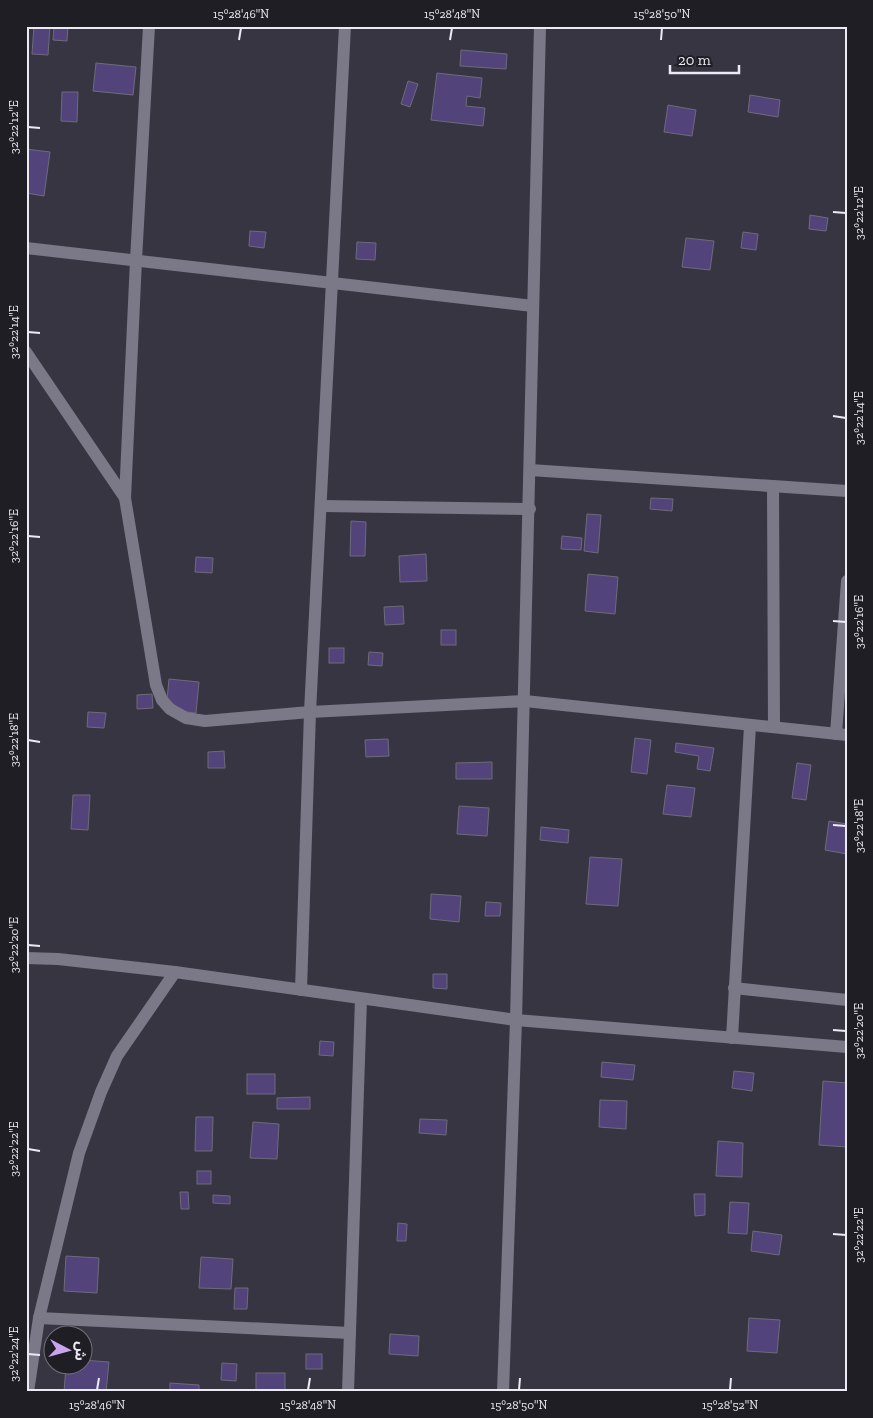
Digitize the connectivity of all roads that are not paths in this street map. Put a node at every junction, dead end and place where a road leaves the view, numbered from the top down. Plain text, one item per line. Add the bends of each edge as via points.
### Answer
1 (150, 26) edge
2 (345, 26) edge
3 (540, 26) edge
4 (26, 248) edge
5 (136, 260) junction
6 (332, 283) junction
7 (534, 306) junction
8 (26, 352) edge
9 (530, 470) junction
10 (772, 486) junction
11 (847, 491) edge
12 (125, 498) junction
13 (322, 506) junction
14 (530, 509) junction
15 (847, 581) edge
16 (525, 701) junction
17 (310, 712) junction
18 (750, 726) junction
19 (774, 727) junction
20 (842, 734) edge
21 (26, 958) edge
22 (176, 972) junction
23 (734, 988) junction
24 (301, 990) junction
25 (361, 999) junction
26 (847, 1000) edge
27 (516, 1020) junction
28 (732, 1038) junction
29 (847, 1047) edge
30 (39, 1318) junction
31 (350, 1333) junction
32 (28, 1392) edge
33 (348, 1392) edge
34 (503, 1392) edge

1 - 5 street
2 - 6 street
3 - 7 street
4 - 5 street
5 - 6 street
5 - 12 street
6 - 7 street
6 - 13 street
7 - 9 street
8 - 12 street
9 - 10 street
9 - 14 street
10 - 11 street
10 - 19 street
12 - 17 street via 156,685 162,700 186,718 204,720
13 - 14 street
13 - 17 street
14 - 16 street
15 - 20 street
16 - 17 street
16 - 18 street
16 - 27 street
17 - 24 street
18 - 19 street
18 - 23 street
19 - 20 street
21 - 22 street
22 - 24 street
22 - 30 street via 117,1056 101,1092 79,1152
23 - 26 street
23 - 28 street
24 - 25 street
25 - 27 street
25 - 31 street
27 - 28 street
27 - 34 street
28 - 29 street
30 - 31 street
30 - 32 street
31 - 33 street

